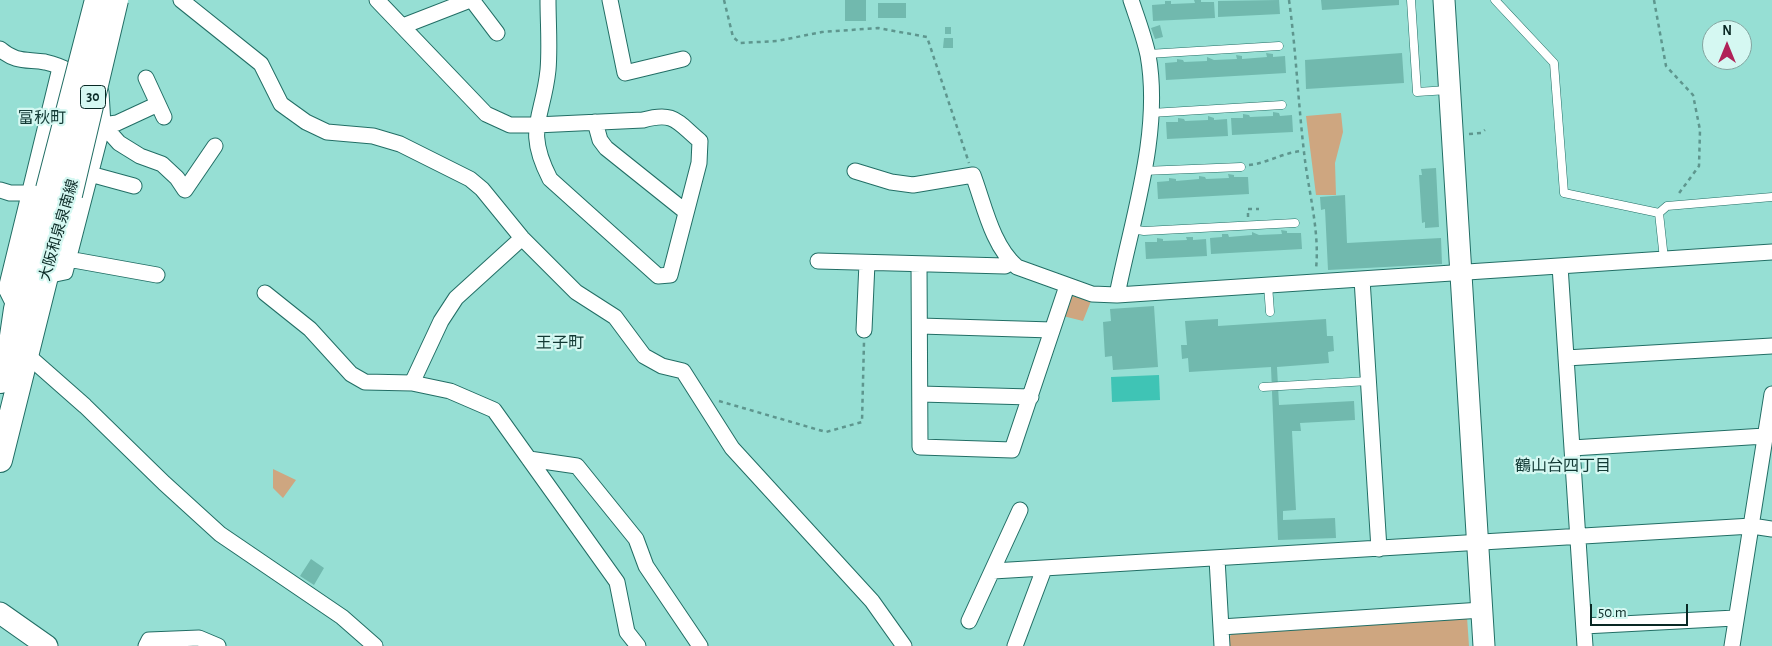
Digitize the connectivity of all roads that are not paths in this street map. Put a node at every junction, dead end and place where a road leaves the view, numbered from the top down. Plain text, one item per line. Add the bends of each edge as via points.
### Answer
1 (97, 0) edge
2 (116, 0) edge
3 (181, 0) edge
4 (377, 0) edge
5 (471, 0) edge
6 (548, 0) edge
7 (610, 0) edge
8 (1131, 0) edge
9 (1411, 0) edge
10 (1444, 0) edge
11 (1495, 0) edge
12 (403, 26) junction
13 (497, 33) dead end
14 (1279, 46) dead end
15 (2, 54) edge
16 (1148, 54) junction
17 (683, 59) dead end
18 (60, 68) junction
19 (146, 78) dead end
20 (1449, 90) junction
21 (1282, 105) dead end
22 (1151, 113) junction
23 (595, 122) junction
24 (103, 125) junction
25 (536, 125) junction
26 (215, 146) dead end
27 (1241, 167) road end
28 (856, 171) dead end
29 (1143, 171) junction
30 (90, 174) junction
31 (134, 186) dead end
32 (0, 190) edge
33 (49, 192) junction
34 (1772, 197) edge
35 (686, 212) junction
36 (1660, 213) junction
37 (1295, 223) dead end
38 (1131, 229) junction
39 (522, 238) junction
40 (1772, 252) edge
41 (68, 259) junction
42 (1664, 259) junction
43 (818, 261) dead end
44 (1012, 262) junction
45 (867, 263) junction
46 (919, 264) junction
47 (1560, 266) junction
48 (1461, 273) junction
49 (157, 275) dead end
50 (46, 276) junction
51 (1362, 279) junction
52 (1268, 285) junction
53 (1066, 286) junction
54 (265, 294) dead end
55 (1117, 295) junction
56 (1270, 312) dead end
57 (920, 326) junction
58 (864, 330) road end
59 (1052, 330) junction
60 (12, 344) edge
61 (1772, 346) edge
62 (1566, 358) junction
63 (0, 381) edge
64 (412, 382) junction
65 (1369, 382) junction
66 (1263, 387) dead end
67 (920, 394) junction
68 (1772, 394) edge
69 (1031, 397) junction
70 (1765, 436) junction
71 (1572, 448) junction
72 (529, 459) junction
73 (0, 460) edge
74 (1020, 510) dead end
75 (1752, 526) junction
76 (1772, 529) edge
77 (1578, 538) junction
78 (1478, 543) junction
79 (1379, 550) junction
80 (1217, 559) junction
81 (1044, 569) junction
82 (993, 572) junction
83 (1482, 610) junction
84 (0, 613) edge
85 (1735, 618) junction
86 (969, 621) dead end
87 (1584, 626) junction
88 (1221, 627) junction
89 (47, 646) edge
90 (146, 646) edge
91 (218, 646) edge
92 (375, 646) edge
93 (638, 646) edge
94 (700, 646) edge
95 (904, 646) edge
96 (1015, 646) edge
97 (1222, 646) edge
98 (1484, 646) edge
99 (1585, 646) edge
100 (1732, 646) edge

1 - 33 main road, 大阪和泉泉南線 / 30, bridge
2 - 33 main road, 大阪和泉泉南線 / 30, bridge
3 - 39 street via 260,64 280,104 327,132 373,136 400,144 470,178
4 - 12 street
5 - 12 street
5 - 13 street
6 - 25 street via 548,71
7 - 17 street via 625,73
8 - 16 street
9 - 20 lane via 1417,92
10 - 20 street
11 - 36 lane via 1554,63 1564,193
12 - 25 street via 486,114 510,125
14 - 16 lane
15 - 18 street
16 - 22 street
18 - 24 street via 89,81 101,92
18 - 33 street
19 - 24 street via 161,110
20 - 48 street
21 - 22 lane
22 - 29 street
23 - 25 street
23 - 35 street via 606,148
23 - 35 street via 643,120 660,115 671,117 700,141 699,164
24 - 26 street via 119,143 162,164 185,190
24 - 30 street
25 - 35 street via 536,144 550,179 658,276 670,275
27 - 29 lane
28 - 44 street via 913,185 974,175 994,232
29 - 38 street
30 - 31 street
30 - 41 street
32 - 33 street via 10,193
33 - 50 main road, 大阪和泉泉南線 / 30
33 - 60 main road, 大阪和泉泉南線 / 30 via 16,309
34 - 36 lane via 1675,205
36 - 42 lane
37 - 38 lane
38 - 55 street
39 - 64 street via 456,298 441,321
39 - 95 street via 576,292 615,317 644,356 662,366 683,371 732,448 872,601
40 - 42 street
41 - 49 street via 138,264
41 - 50 street via 64,272
42 - 47 street
43 - 45 street
44 - 46 street via 1005,266
44 - 53 street via 1017,267
45 - 46 street
45 - 58 street
46 - 57 street
47 - 48 street
47 - 62 street
48 - 51 street
48 - 78 street
50 - 60 main road, 大阪和泉泉南線 / 30
51 - 52 street
51 - 65 street
52 - 55 street
52 - 56 lane
53 - 55 street via 1092,294
53 - 59 street
54 - 64 street via 310,329 351,374 365,382
57 - 59 street
57 - 67 street
59 - 69 street
60 - 63 main road, 大阪和泉泉南線 / 30
60 - 73 main road, 大阪和泉泉南線 / 30
60 - 92 street via 85,406 220,534 342,616
61 - 62 street
62 - 71 street
64 - 72 street via 450,391 494,410
65 - 66 lane
65 - 79 street
67 - 69 street
67 - 69 street via 920,447 1012,450
68 - 70 street
70 - 71 street
70 - 75 street
71 - 77 street
72 - 93 street via 538,476 617,582 628,632
72 - 94 street via 577,466 636,539 646,566
74 - 82 street
75 - 76 street
75 - 77 street
75 - 85 street
77 - 78 street
77 - 87 street
78 - 79 street
78 - 83 street
79 - 80 street
80 - 81 street
80 - 88 street
81 - 82 street
81 - 96 street
82 - 86 street
83 - 88 street
83 - 98 street
84 - 89 street
85 - 87 street
85 - 100 street
87 - 99 street
88 - 97 street
90 - 91 street via 149,640 199,638

